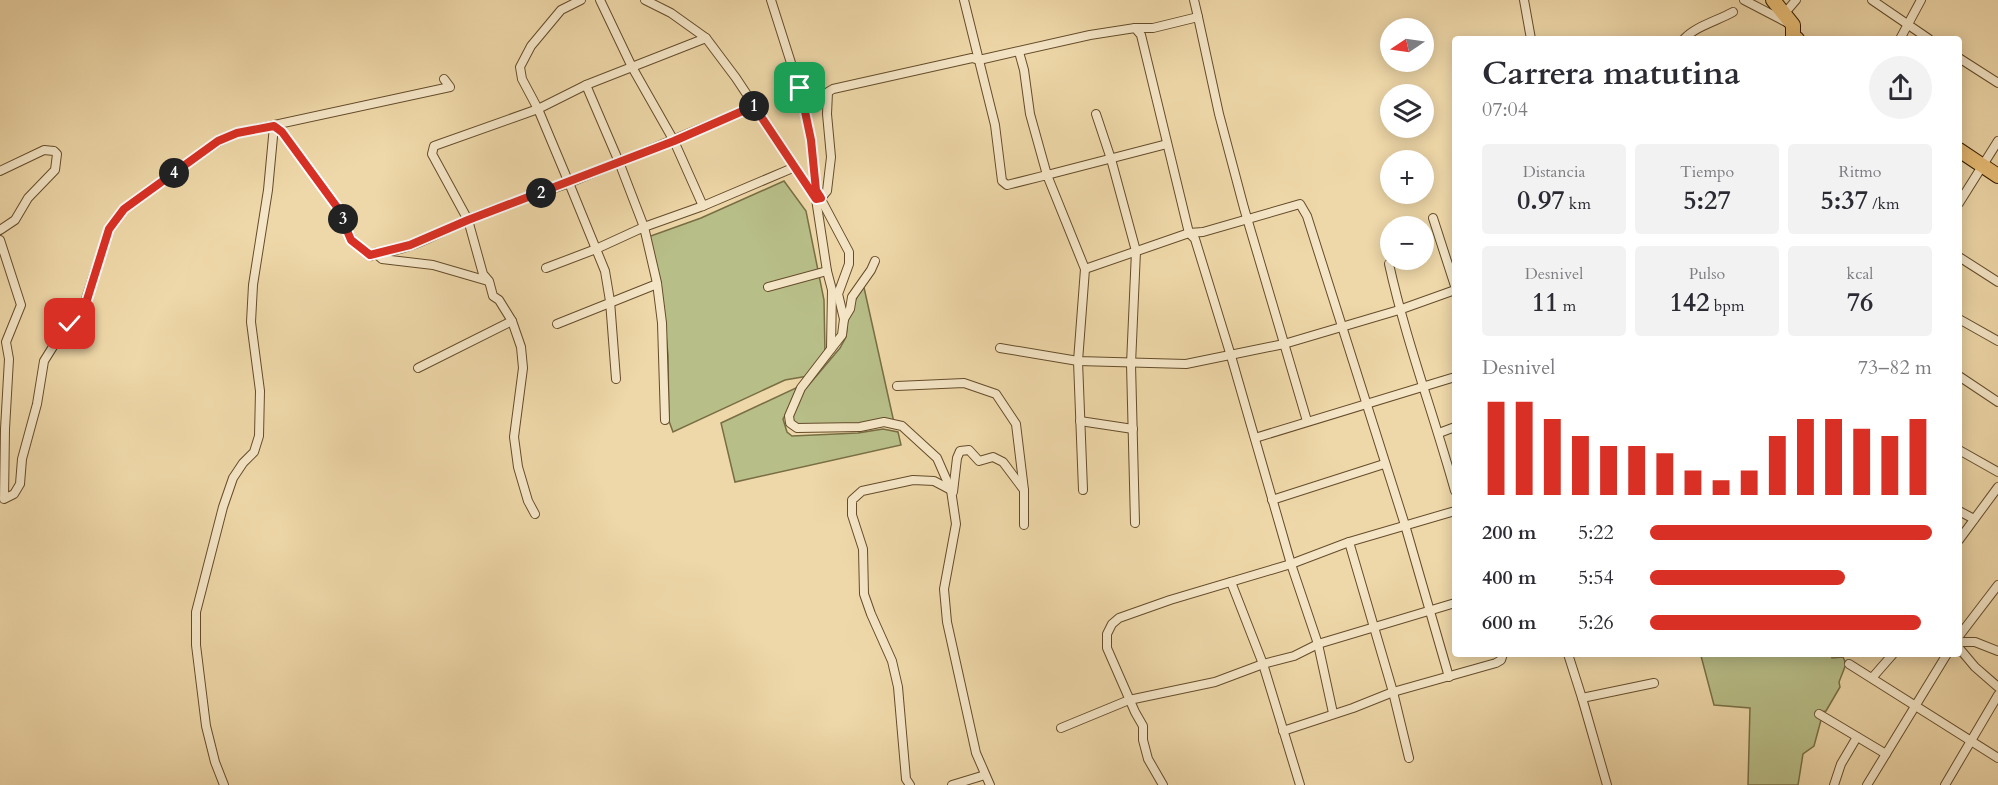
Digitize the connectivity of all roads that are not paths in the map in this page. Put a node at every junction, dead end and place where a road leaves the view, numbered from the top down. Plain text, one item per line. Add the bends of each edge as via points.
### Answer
1 (581, 0) edge
2 (600, 0) edge
3 (645, 0) edge
4 (771, 0) edge
5 (964, 0) edge
6 (1194, 0) edge
7 (1524, 0) edge
8 (1744, 0) edge
9 (1773, 0) edge
10 (1796, 0) edge
11 (1872, 0) edge
12 (1921, 0) edge
13 (1733, 12) dead end
14 (1198, 17) junction
15 (1908, 26) junction
16 (1135, 28) junction
17 (1792, 31) edge
18 (1530, 36) edge
19 (1687, 36) edge
20 (1901, 36) edge
21 (1924, 36) edge
22 (706, 38) junction
23 (1019, 52) junction
24 (979, 60) junction
25 (1962, 60) edge
26 (632, 67) junction
27 (444, 79) dead end
28 (1998, 83) edge
29 (586, 85) junction
30 (754, 106) junction
31 (538, 109) junction
32 (1096, 114) dead end
33 (274, 126) junction
34 (674, 141) junction
35 (1998, 141) edge
36 (1167, 144) junction
37 (1962, 152) edge
38 (1111, 159) junction
39 (619, 162) junction
40 (1982, 166) junction
41 (795, 167) junction
42 (0, 171) edge
43 (1047, 175) junction
44 (1998, 176) edge
45 (569, 183) junction
46 (818, 198) junction
47 (1962, 198) edge
48 (703, 206) junction
49 (1247, 218) junction
50 (468, 220) junction
51 (1434, 221) edge
52 (644, 227) junction
53 (0, 230) edge
54 (1188, 233) junction
55 (0, 240) edge
56 (596, 249) junction
57 (1136, 251) junction
58 (375, 254) junction
59 (1962, 259) edge
60 (875, 261) dead end
61 (546, 268) dead end
62 (1085, 269) junction
63 (1390, 270) edge
64 (827, 271) junction
65 (1452, 278) edge
66 (489, 281) junction
67 (1998, 282) edge
68 (657, 284) junction
69 (768, 287) dead end
70 (1452, 289) edge
71 (610, 301) junction
72 (1399, 310) junction
73 (844, 319) junction
74 (512, 321) junction
75 (1962, 321) edge
76 (556, 324) dead end
77 (1344, 327) junction
78 (1998, 341) edge
79 (1284, 344) junction
80 (1000, 348) dead end
81 (831, 349) junction
82 (1232, 356) junction
83 (1078, 361) junction
84 (1131, 364) junction
85 (418, 368) dead end
86 (1452, 377) edge
87 (1962, 378) edge
88 (616, 379) dead end
89 (1424, 385) junction
90 (897, 386) dead end
91 (1998, 402) edge
92 (1365, 403) junction
93 (665, 420) dead end
94 (1080, 421) junction
95 (1307, 421) junction
96 (1132, 429) junction
97 (1452, 429) edge
98 (1439, 433) junction
99 (1255, 438) junction
100 (1962, 452) edge
101 (1384, 464) junction
102 (1998, 472) edge
103 (1452, 480) edge
104 (1998, 487) edge
105 (1024, 490) junction
106 (1083, 490) dead end
107 (952, 493) junction
108 (1272, 500) junction
109 (1452, 511) edge
110 (1962, 513) edge
111 (535, 514) dead end
112 (1974, 519) junction
113 (1135, 523) dead end
114 (1024, 525) dead end
115 (1405, 525) junction
116 (1962, 536) edge
117 (1349, 542) junction
118 (1291, 564) junction
119 (1231, 582) junction
120 (1998, 585) edge
121 (1452, 604) edge
122 (1429, 611) junction
123 (1374, 628) junction
124 (1962, 632) edge
125 (1962, 642) edge
126 (1318, 644) junction
127 (1998, 651) edge
128 (1962, 652) edge
129 (1502, 657) edge
130 (1569, 657) edge
131 (1890, 657) edge
132 (1945, 657) edge
133 (1263, 664) junction
134 (1849, 664) dead end
135 (1449, 677) junction
136 (1872, 678) junction
137 (1654, 683) dead end
138 (1998, 687) edge
139 (1394, 692) junction
140 (1998, 695) edge
141 (1582, 698) junction
142 (1129, 700) junction
143 (1916, 705) junction
144 (1333, 713) junction
145 (1819, 714) dead end
146 (1061, 728) dead end
147 (1283, 730) junction
148 (1857, 737) junction
149 (1971, 741) junction
150 (1886, 754) junction
151 (1409, 758) dead end
152 (1998, 758) edge
153 (985, 775) junction
154 (224, 785) edge
155 (910, 785) edge
156 (952, 785) edge
157 (990, 785) edge
158 (1163, 785) edge
159 (1300, 785) edge
160 (1607, 785) edge
161 (1834, 785) edge
162 (1867, 785) edge
163 (1945, 785) edge

1 - 31 street via 561,10 531,46 520,67
2 - 26 street
3 - 22 street
4 - 46 street via 800,88
5 - 24 street
6 - 14 street
7 - 18 street
8 - 17 street
9 - 17 highway
10 - 17 street
11 - 15 street
12 - 15 street
13 - 19 street
14 - 16 street via 1153,28
14 - 49 street
15 - 20 street
15 - 21 street
16 - 23 street
16 - 36 street via 1141,35
22 - 26 street
22 - 30 street
23 - 24 street
23 - 43 street via 1030,114
24 - 43 street via 995,125 1002,181 1007,186
24 - 46 street via 972,58 899,73 828,92 831,157 827,191
25 - 28 street
26 - 29 street
26 - 34 street
27 - 33 street via 450,87
29 - 31 street
29 - 39 street
30 - 34 street
30 - 41 street
31 - 45 street
31 - 50 street via 434,146 432,154
32 - 38 street
33 - 55 street via 218,141 124,209 109,229 83,308 44,361 20,484 15,494 4,499 9,358 6,342 21,305
33 - 58 street via 325,189 351,240 370,255
33 - 154 street via 251,322 260,391 259,436 254,452 233,478 196,612 206,726
34 - 39 street
34 - 48 street
35 - 40 street
36 - 38 street
36 - 54 street
37 - 40 highway
38 - 43 street
38 - 57 street
39 - 45 street
39 - 52 street
40 - 44 highway
40 - 47 street
41 - 46 street
41 - 48 street
42 - 53 street via 44,150 57,154 55,170 28,198 15,220
43 - 62 street
45 - 50 street
45 - 56 street
46 - 64 street
46 - 73 street via 849,252 849,264 838,294
48 - 52 street
49 - 54 street
49 - 77 street via 1299,204 1307,216
49 - 79 street
50 - 58 street via 410,245
50 - 66 street via 483,274
51 - 65 street
52 - 56 street
52 - 68 street
54 - 57 street
54 - 82 street via 1195,239
56 - 61 street
56 - 71 street
57 - 62 street
57 - 84 street
58 - 66 street via 382,259 433,266
59 - 67 street
60 - 73 street via 852,297
62 - 83 street
63 - 72 street
64 - 69 street
64 - 81 street via 832,290
66 - 74 street via 493,296
68 - 71 street
68 - 93 street
70 - 72 street
71 - 76 street
71 - 88 street
72 - 77 street
72 - 89 street
73 - 81 street via 842,335
74 - 85 street
74 - 111 street via 523,368 514,437 528,501
75 - 78 street
77 - 79 street
77 - 92 street
79 - 82 street
79 - 95 street
80 - 83 street
81 - 107 street via 801,388 790,423 797,428 860,427 884,422 902,426 937,458
82 - 84 street via 1186,364
82 - 99 street
83 - 84 street
83 - 94 street
84 - 96 street
86 - 89 street
87 - 91 street
89 - 92 street
89 - 98 street
90 - 105 street via 964,383 996,394 1016,424
92 - 95 street
92 - 101 street
94 - 96 street
94 - 106 street
95 - 99 street
96 - 113 street
97 - 98 street
98 - 103 street
99 - 108 street
100 - 102 street
101 - 108 street
101 - 115 street
104 - 112 street
105 - 107 street via 1003,462 993,457 979,461 969,450 960,451 957,458
105 - 114 street
107 - 153 street via 956,525 944,589 947,622 976,753
107 - 155 street via 934,481 913,480 862,491 852,500 852,514 863,549 864,594 898,687 906,779
108 - 118 street
109 - 115 street
110 - 112 street
112 - 116 street
115 - 117 street
115 - 122 street
117 - 118 street
117 - 123 street
118 - 119 street
118 - 126 street
119 - 133 street
119 - 142 street via 1119,618 1112,624 1107,648
120 - 124 street
121 - 122 street
122 - 123 street
122 - 135 street
123 - 126 street
123 - 139 street
125 - 127 street via 1975,642
126 - 133 street via 1294,656
126 - 144 street
128 - 138 street
129 - 135 street via 1496,663
130 - 141 street
131 - 136 street
132 - 143 street
133 - 142 street via 1195,687
133 - 147 street
134 - 136 street
135 - 139 street
136 - 143 street
137 - 141 street
139 - 144 street
139 - 151 street
140 - 149 street
141 - 160 street
142 - 146 street
142 - 158 street via 1143,726 1148,759
143 - 149 street
143 - 150 street
144 - 147 street
145 - 148 street
147 - 159 street
148 - 150 street
148 - 161 street
149 - 152 street
149 - 163 street
150 - 162 street
153 - 156 street
153 - 157 street

